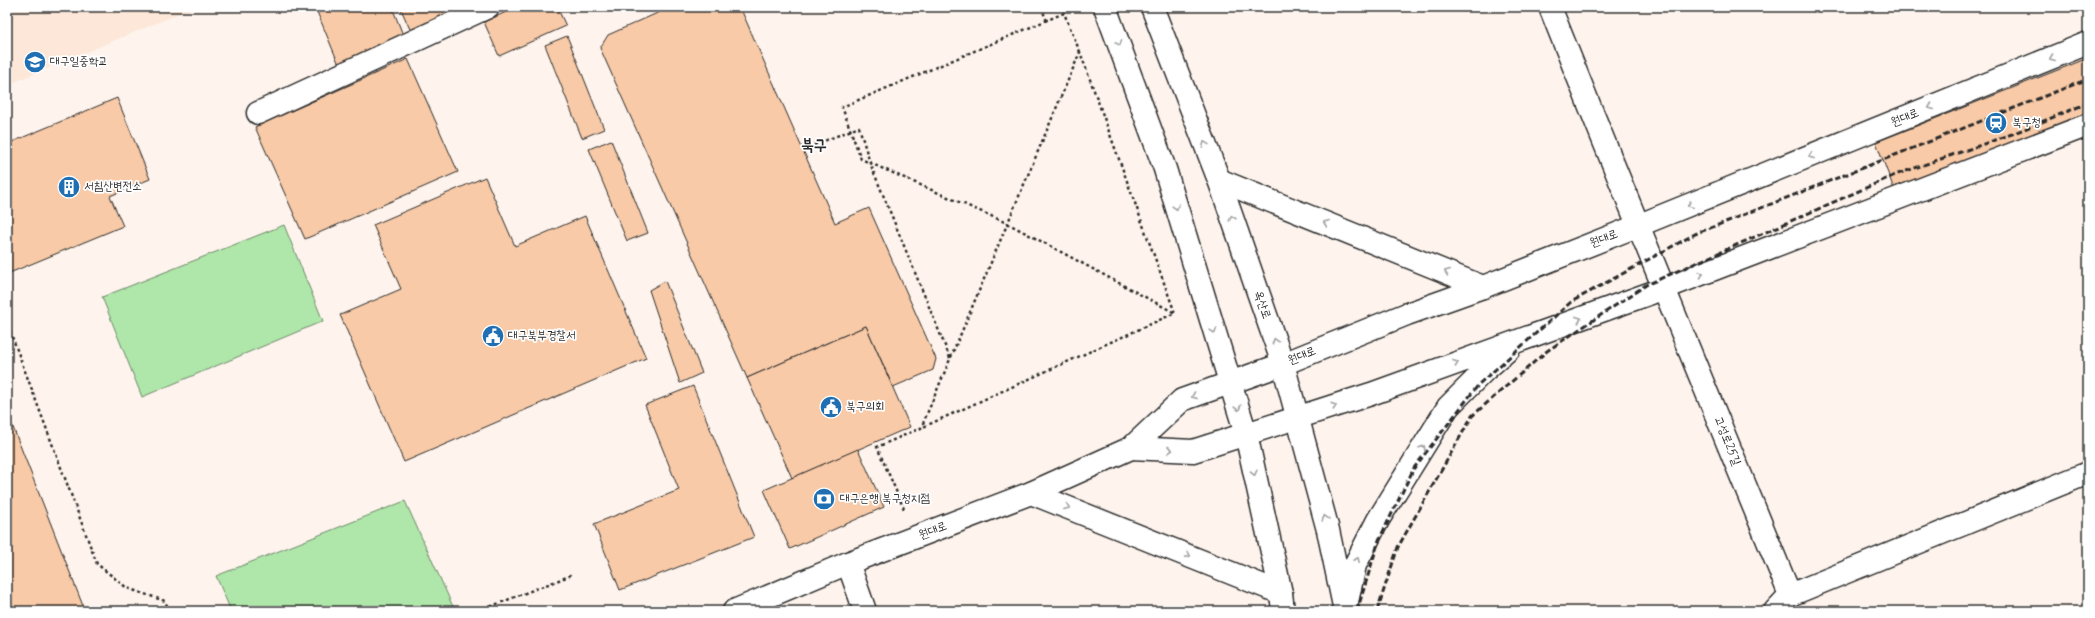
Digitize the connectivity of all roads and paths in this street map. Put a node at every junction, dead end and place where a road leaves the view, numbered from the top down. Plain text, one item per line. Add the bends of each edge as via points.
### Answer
1 (488, 7) edge
2 (1041, 7) edge
3 (1105, 7) edge
4 (1152, 7) edge
5 (1550, 7) edge
6 (1047, 21) junction
7 (2088, 44) edge
8 (1080, 52) junction
9 (258, 113) dead end
10 (2088, 125) edge
11 (850, 130) junction
12 (814, 144) dead end
13 (870, 163) junction
14 (1219, 180) junction
15 (1007, 223) junction
16 (1637, 226) junction
17 (1483, 286) junction
18 (1665, 288) junction
19 (1176, 313) junction
20 (10, 331) dead end
21 (1517, 341) junction
22 (950, 359) junction
23 (1282, 364) junction
24 (1230, 382) junction
25 (1297, 419) junction
26 (921, 428) junction
27 (1246, 434) junction
28 (1131, 448) junction
29 (2088, 473) edge
30 (1031, 493) junction
31 (916, 537) junction
32 (848, 563) junction
33 (572, 573) dead end
34 (1790, 595) junction
35 (1282, 602) edge
36 (169, 611) edge
37 (479, 611) edge
38 (734, 611) edge
39 (866, 611) edge
40 (1345, 611) edge
41 (1775, 611) edge

1 - 9 main road
2 - 6 path
3 -> 24 main road via 1165,169
14 -> 4 main road, 옥산로
5 - 16 main road, 고성로25길
6 - 8 path via 1064,13
6 - 11 path via 842,107
7 -> 16 main road, 원대로
8 - 15 path
8 - 19 path
18 -> 10 main road, 원대로
11 - 12 path
11 - 13 path via 861,159
11 - 13 path via 859,127
13 - 15 path
13 - 22 path
17 -> 14 main road
23 -> 14 main road, 옥산로
15 - 19 path
15 - 22 path
16 - 17 main road, 원대로
16 - 18 main road, 고성로25길
17 - 23 main road, 원대로
21 -> 18 main road, 원대로
18 - 34 main road, 고성로25길
19 - 26 path
20 - 36 path via 97,564 127,588 165,601
25 -> 21 main road, 원대로
40 -> 21 main road via 1354,565 1378,520 1448,407
22 - 26 path
23 - 24 main road, 원대로
23 - 25 main road, 옥산로
24 -> 27 main road
24 -> 28 main road, 원대로 via 1182,400
25 - 27 main road, 원대로
40 -> 25 main road, 옥산로 via 1328,530
26 - 31 path via 877,446
28 -> 27 main road, 원대로 via 1193,451
27 -> 35 main road
28 - 30 main road, 원대로
29 - 34 main road
30 - 31 main road, 원대로
30 -> 35 main road
31 - 32 main road, 원대로
32 - 38 main road, 원대로
32 - 39 main road
33 - 37 path
34 - 41 main road

